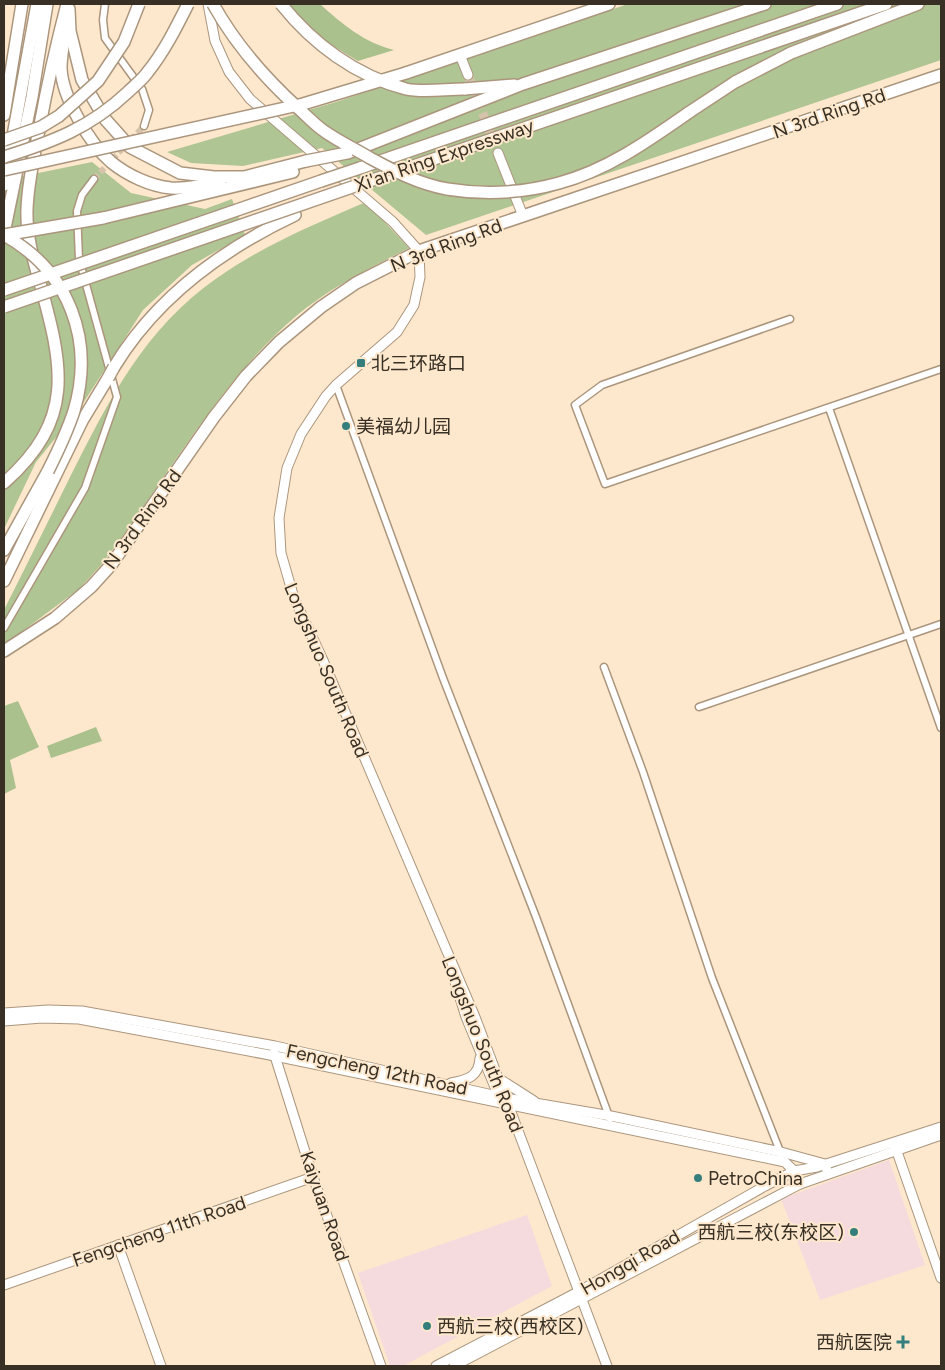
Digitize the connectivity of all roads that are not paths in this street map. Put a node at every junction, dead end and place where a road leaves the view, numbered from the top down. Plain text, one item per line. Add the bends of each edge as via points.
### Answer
1 (22, 4) edge
2 (37, 4) edge
3 (47, 4) edge
4 (67, 4) edge
5 (105, 4) edge
6 (139, 4) edge
7 (188, 4) edge
8 (208, 4) edge
9 (213, 4) edge
10 (281, 4) edge
11 (609, 4) edge
12 (765, 4) edge
13 (837, 4) edge
14 (886, 4) edge
15 (918, 4) edge
16 (460, 55) junction
17 (468, 75) tunnel mouth
18 (941, 75) edge
19 (523, 84) junction
20 (4, 115) edge
21 (144, 126) tunnel mouth
22 (4, 140) edge
23 (498, 153) tunnel mouth
24 (4, 157) edge
25 (309, 164) junction
26 (4, 170) edge
27 (244, 177) junction
28 (94, 179) tunnel mouth
29 (358, 184) junction
30 (4, 185) edge
31 (523, 216) junction
32 (4, 234) edge
33 (419, 251) junction
34 (4, 290) edge
35 (4, 307) edge
36 (790, 319) dead end
37 (941, 369) edge
38 (336, 385) junction
39 (830, 408) junction
40 (4, 483) edge
41 (4, 550) edge
42 (4, 581) edge
43 (941, 624) edge
44 (4, 628) edge
45 (909, 635) junction
46 (4, 651) edge
47 (604, 667) dead end
48 (700, 707) dead end
49 (941, 728) edge
50 (449, 959) junction
51 (4, 1013) edge
52 (4, 1021) edge
53 (271, 1046) junction
54 (480, 1053) junction
55 (275, 1056) junction
56 (498, 1078) junction
57 (446, 1084) junction
58 (504, 1099) junction
59 (536, 1103) junction
60 (610, 1120) junction
61 (941, 1127) edge
62 (941, 1135) edge
63 (895, 1147) junction
64 (781, 1152) junction
65 (784, 1162) junction
66 (825, 1164) junction
67 (794, 1171) junction
68 (828, 1174) junction
69 (314, 1177) junction
70 (800, 1184) junction
71 (118, 1245) junction
72 (941, 1278) edge
73 (4, 1285) edge
74 (579, 1295) junction
75 (161, 1366) edge
76 (381, 1366) edge
77 (436, 1366) edge
78 (454, 1366) edge
79 (607, 1366) edge

1 - 20 highway
2 - 30 highway
3 - 32 highway
4 - 27 highway via 82,80 105,119 130,147 180,173
4 - 27 highway via 61,69 66,90 92,140 111,162 149,183 171,188
4 - 40 highway via 47,90 27,210 28,239 54,335 59,391 53,417 40,442 21,468
5 - 21 street via 105,38 142,89 148,110
6 - 22 highway, bridge via 124,42 98,81 42,127
7 - 24 highway, bridge via 170,40 146,74 116,103 85,126
8 - 33 street via 215,41 229,72 250,100 393,222
9 - 15 highway, bridge via 226,27 270,82 323,131 415,180 446,189 486,193 520,191 584,175 621,156 735,82 791,53
10 - 19 highway, bridge via 316,42 359,72 408,90
11 - 16 highway
12 - 19 highway
13 - 34 highway, Xi'an Ring Expressway, bridge
14 - 29 highway, Xi'an Ring Expressway
16 - 17 street
16 - 26 highway, bridge via 302,104
18 - 31 highway, N 3rd Ring Rd
19 - 25 highway, bridge via 347,153
23 - 31 street
25 - 27 highway
25 - 32 highway, bridge via 208,194 103,218
28 - 44 street via 82,195 77,211 79,259 117,397 85,488
29 - 35 highway, Xi'an Ring Expressway, bridge
29 - 42 highway, bridge via 240,244 197,274 147,321 114,367 82,421
31 - 33 highway, N 3rd Ring Rd
32 - 41 highway, bridge via 38,259 67,297 75,318 80,373 74,409 64,440
33 - 38 street, Longshuo South Road via 420,277 414,305 397,332
33 - 46 highway, N 3rd Ring Rd via 356,282 279,342 214,416 111,566 55,618
36 - 39 street via 602,385 575,405 605,484
37 - 39 street
38 - 50 street, Longshuo South Road via 301,434 287,468 279,518 281,553 294,598
38 - 60 street
39 - 45 street
43 - 45 street
45 - 48 street
45 - 49 street
47 - 64 street via 712,978
50 - 54 street via 454,984
50 - 56 street, Longshuo South Road
51 - 53 street, Fengcheng 12th Road via 82,1011
52 - 55 street, Fengcheng 12th Road via 79,1019
53 - 55 street, Kaiyuan Road
53 - 57 street, Fengcheng 12th Road
54 - 57 street via 480,1068 473,1076
54 - 58 street
55 - 58 street, Fengcheng 12th Road
55 - 69 street, Kaiyuan Road
56 - 58 street, Longshuo South Road
56 - 59 street
57 - 58 street, Fengcheng 12th Road
58 - 59 street, Fengcheng 12th Road
58 - 60 street, Fengcheng 12th Road
58 - 74 street, Longshuo South Road
59 - 60 street, Fengcheng 12th Road
60 - 64 street, Fengcheng 12th Road
60 - 65 street, Fengcheng 12th Road
61 - 63 street, Hongqi Road
62 - 63 street, Hongqi Road
63 - 66 street, Hongqi Road
63 - 68 street, Hongqi Road
63 - 72 street
64 - 65 street
64 - 66 street, Fengcheng 12th Road
65 - 67 street, Fengcheng 12th Road
66 - 67 street, Hongqi Road
66 - 68 street
67 - 70 street, Fengcheng 12th Road
67 - 74 street, Hongqi Road
68 - 70 street, Hongqi Road
69 - 71 street, Fengcheng 11th Road
69 - 76 street, Kaiyuan Road
70 - 74 street, Hongqi Road
71 - 73 street, Fengcheng 11th Road
71 - 75 street
74 - 77 street, Hongqi Road
74 - 78 street, Hongqi Road
74 - 79 street, Longshuo South Road

